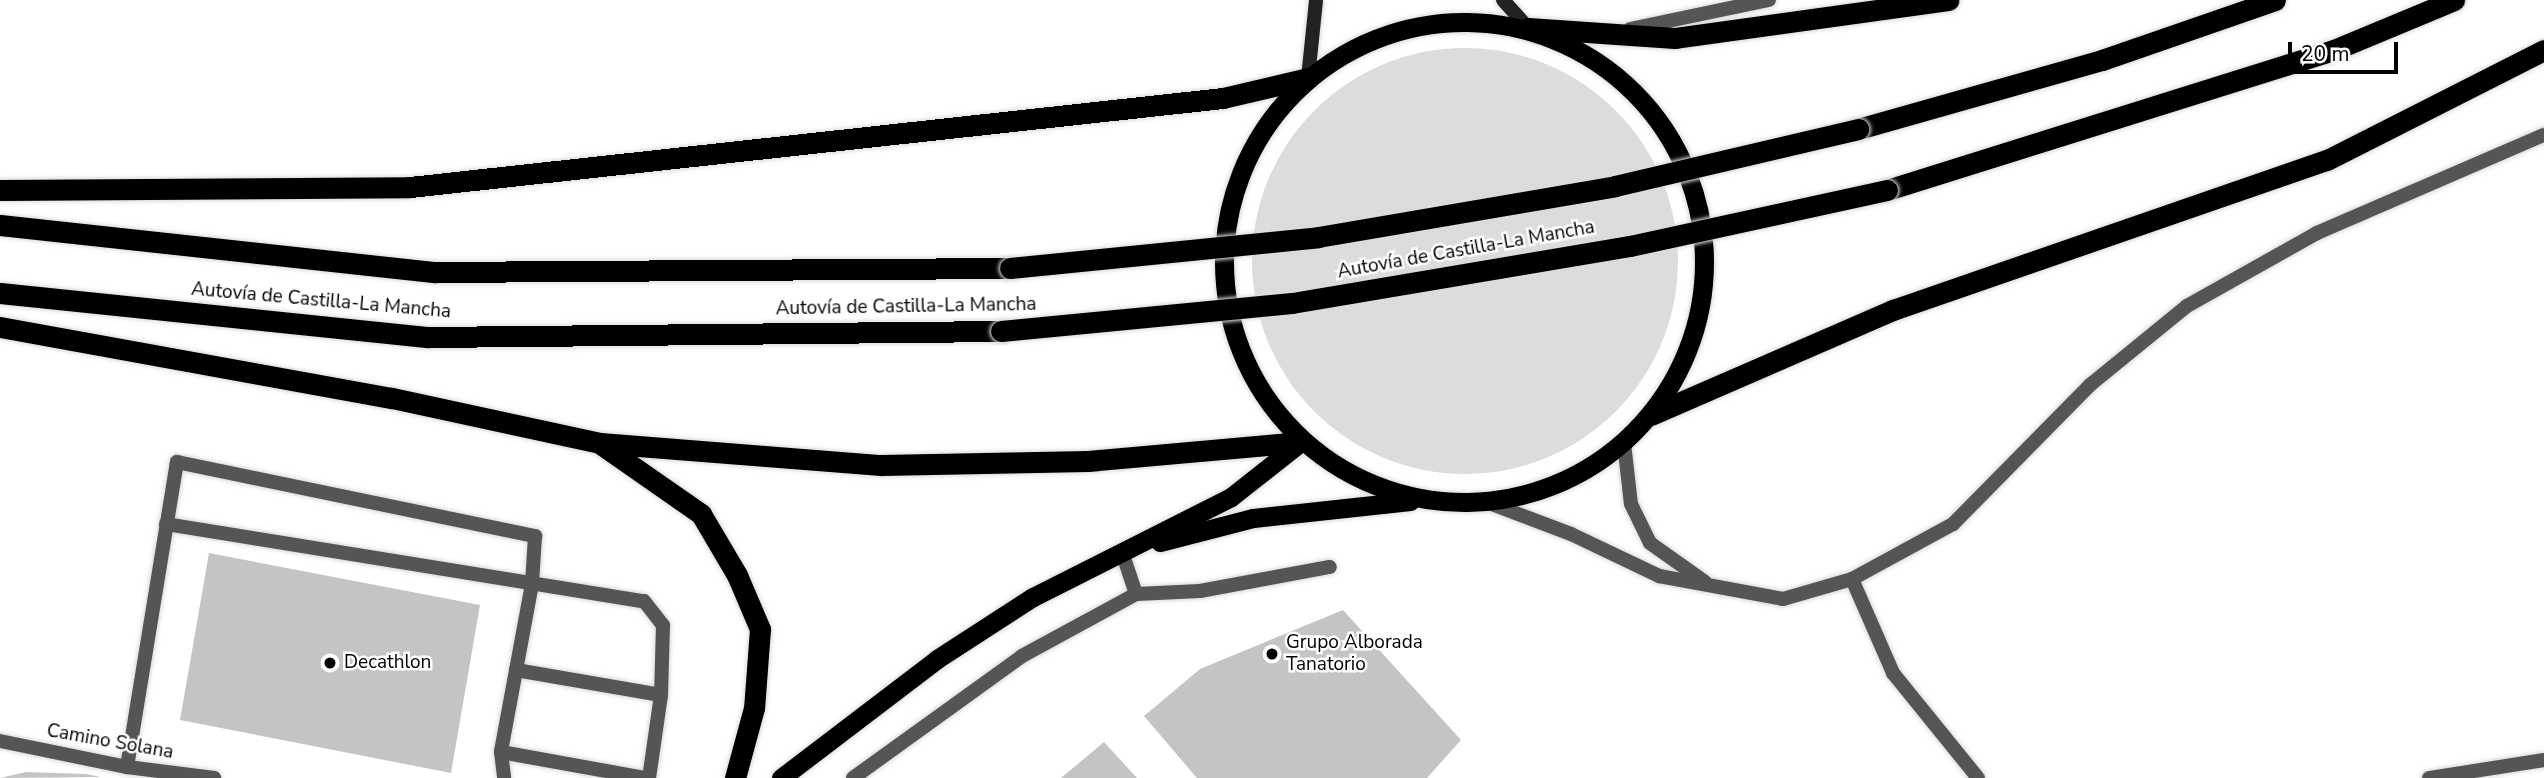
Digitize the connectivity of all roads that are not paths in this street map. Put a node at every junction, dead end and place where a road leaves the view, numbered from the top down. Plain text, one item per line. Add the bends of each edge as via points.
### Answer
1 (1316, 0) edge
2 (1503, 0) edge
3 (1769, 0) edge
4 (1948, 0) edge
5 (2274, 0) edge
6 (2454, 0) edge
7 (1528, 28) junction
8 (1610, 33) junction
9 (2544, 50) edge
10 (1308, 78) junction
11 (2544, 135) edge
12 (0, 190) edge
13 (0, 225) edge
14 (0, 293) edge
15 (0, 327) edge
16 (1651, 415) junction
17 (1301, 442) junction
18 (600, 443) junction
19 (1624, 443) junction
20 (1427, 501) junction
21 (1489, 503) junction
22 (166, 524) junction
23 (1122, 552) junction
24 (1330, 567) dead end
25 (1852, 579) junction
26 (532, 584) junction
27 (1709, 585) junction
28 (1136, 594) junction
29 (516, 670) junction
30 (661, 695) junction
31 (0, 741) edge
32 (501, 752) junction
33 (2544, 761) edge
34 (127, 767) junction
35 (214, 778) edge
36 (504, 778) edge
37 (648, 778) edge
38 (735, 778) edge
39 (781, 778) edge
40 (853, 778) edge
41 (1978, 778) edge
42 (2429, 778) edge

1 - 10 main road
2 - 7 main road
3 - 8 street
4 - 8 highway via 1675,38
5 - 13 highway, Autovía de Castilla-La Mancha, bridge via 2102,60 1857,129 1615,186 1318,237 1010,268 435,272
6 - 14 highway, Autovía de Castilla-La Mancha, bridge via 2333,50 1887,190 1630,246 1292,303 1001,331 429,337
7 - 8 highway
7 - 10 highway via 1455,20 1382,34 1342,52
7 - 16 highway via 1577,48 1621,77 1670,134 1699,203 1706,277 1695,326 1689,351
9 - 16 highway via 2327,160 1893,310
10 - 12 highway via 1223,98 410,187
10 - 17 highway via 1254,141 1226,217 1224,299 1250,377
11 - 25 street via 2317,233 2186,306 2090,385 1953,524
15 - 18 highway via 392,398
16 - 19 highway
17 - 18 highway via 1088,461 881,466
17 - 20 highway via 1360,480
17 - 23 highway via 1231,498
18 - 38 highway via 701,514 737,575 760,629 754,708
19 - 21 highway via 1561,483
19 - 27 street via 1631,504 1650,543
20 - 21 highway
20 - 23 highway via 1351,504 1253,518
21 - 27 street via 1571,534 1659,576
22 - 26 street
22 - 26 street via 177,462 535,536
22 - 34 street
23 - 28 street
23 - 39 highway via 1033,597 937,659
24 - 28 street via 1200,591
25 - 27 street via 1783,599
25 - 41 street via 1893,673
26 - 29 street
26 - 30 street via 644,601 663,625
28 - 40 street via 1022,656
29 - 30 street
29 - 32 street
30 - 37 street
31 - 34 street, Camino Solana
32 - 36 street
32 - 37 street
33 - 42 street
34 - 35 street, Camino Solana

